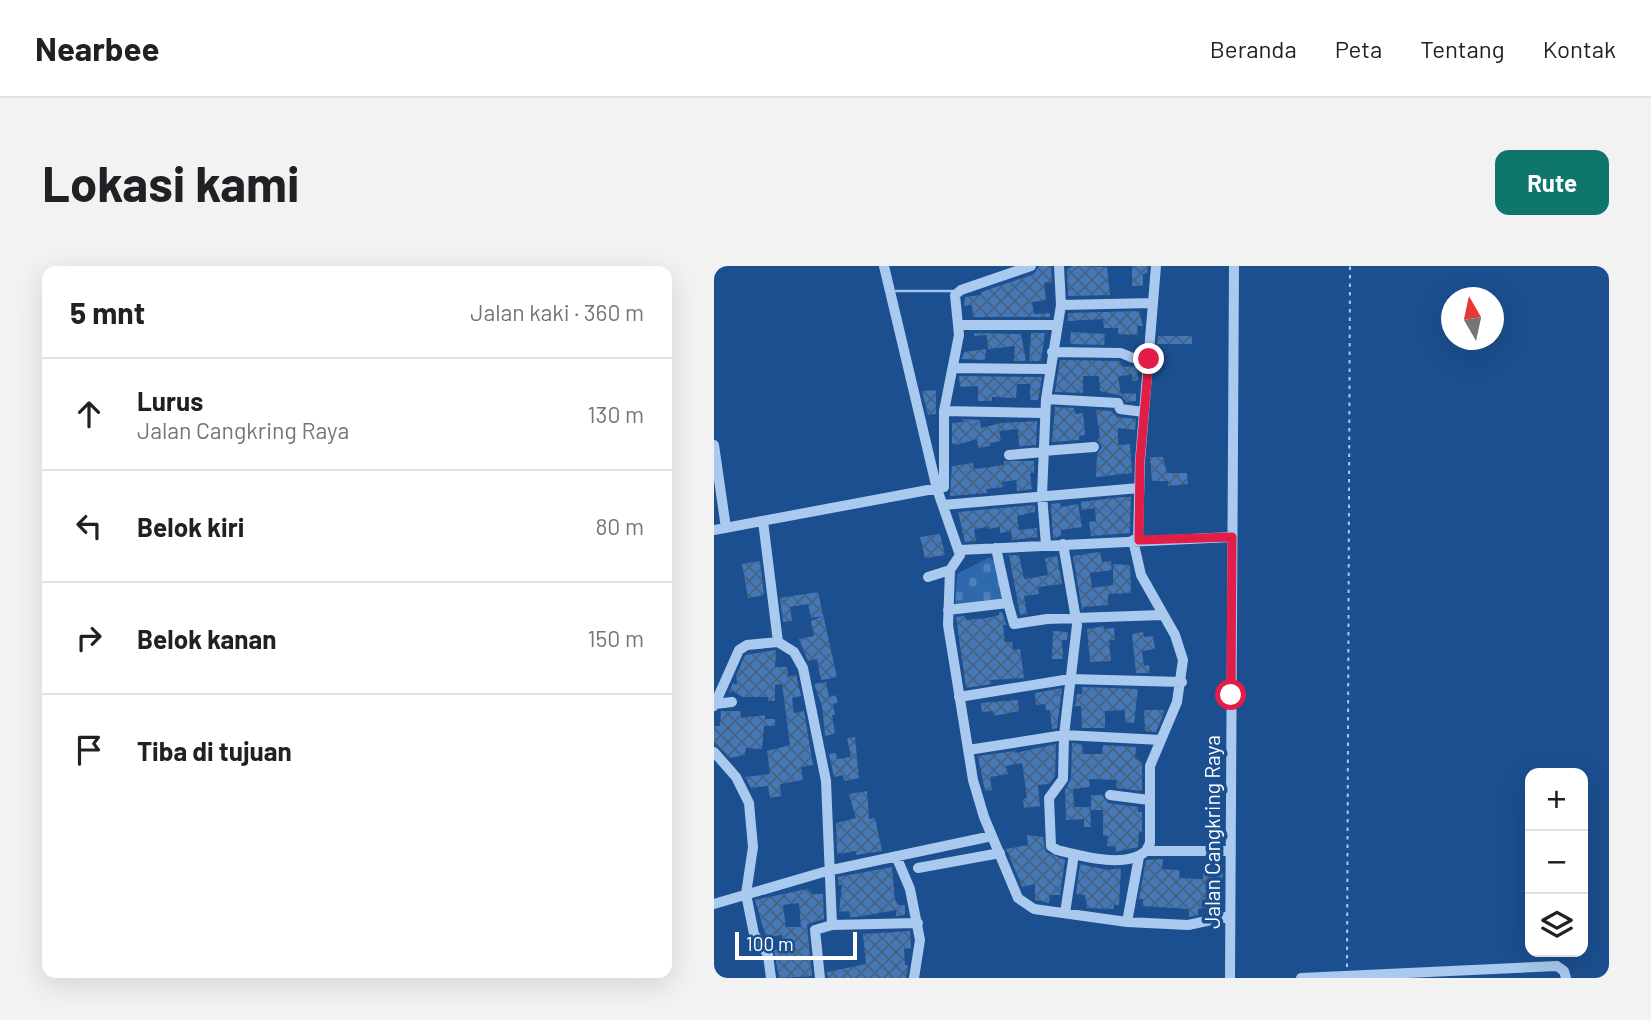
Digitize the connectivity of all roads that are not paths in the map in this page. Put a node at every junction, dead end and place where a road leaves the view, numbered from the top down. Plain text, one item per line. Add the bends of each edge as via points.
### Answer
1 (884, 266) edge
2 (1031, 266) edge
3 (1059, 266) edge
4 (1156, 266) edge
5 (1234, 266) edge
6 (1153, 303) junction
7 (1061, 305) junction
8 (959, 325) junction
9 (1057, 325) junction
10 (1052, 352) junction
11 (1149, 359) junction
12 (954, 368) junction
13 (1049, 369) junction
14 (1046, 398) junction
15 (944, 411) junction
16 (1144, 412) junction
17 (1045, 413) junction
18 (714, 445) edge
19 (1094, 447) dead end
20 (1043, 451) junction
21 (1009, 455) dead end
22 (1139, 488) junction
23 (937, 489) junction
24 (1042, 495) junction
25 (943, 505) junction
26 (762, 521) junction
27 (726, 528) junction
28 (714, 530) edge
29 (1232, 537) junction
30 (1136, 540) junction
31 (1063, 544) junction
32 (1046, 545) junction
33 (996, 548) junction
34 (959, 550) junction
35 (950, 570) junction
36 (928, 577) dead end
37 (1009, 603) junction
38 (948, 610) junction
39 (1161, 615) junction
40 (1076, 618) junction
41 (778, 642) junction
42 (1070, 679) junction
43 (1182, 682) junction
44 (959, 697) junction
45 (732, 702) dead end
46 (714, 705) edge
47 (1064, 735) junction
48 (1161, 740) junction
49 (968, 750) junction
50 (714, 752) edge
51 (1110, 795) dead end
52 (1149, 800) junction
53 (992, 835) junction
54 (1231, 851) junction
55 (1000, 853) junction
56 (1074, 854) junction
57 (1143, 854) junction
58 (896, 856) junction
59 (918, 868) dead end
60 (827, 872) junction
61 (746, 894) junction
62 (714, 904) edge
63 (1065, 913) junction
64 (1230, 916) junction
65 (1127, 922) junction
66 (918, 923) junction
67 (832, 925) junction
68 (771, 978) edge
69 (820, 978) edge
70 (914, 978) edge
71 (1230, 978) edge
72 (1301, 978) edge
73 (1566, 978) edge

1 - 23 street
2 - 8 street via 957,292
3 - 7 street
4 - 6 street
5 - 29 street, Jalan Cangkring Raya
6 - 7 street
6 - 11 street
7 - 9 street
8 - 9 street
8 - 12 street
9 - 10 street
10 - 11 street via 1121,353
10 - 13 street
11 - 16 street
12 - 13 street
12 - 15 street
13 - 14 street
14 - 16 street via 1118,403 1119,409
14 - 17 street
15 - 17 street
15 - 23 street via 946,484
16 - 22 street
17 - 20 street
18 - 27 street
19 - 20 street
20 - 21 street
20 - 24 street
22 - 24 street
22 - 30 street
23 - 25 street
23 - 26 street
24 - 25 street
24 - 32 street
25 - 34 street
26 - 27 street
26 - 41 street
27 - 28 street
29 - 30 street
29 - 54 street, Jalan Cangkring Raya
30 - 31 street
30 - 39 street via 1142,575
31 - 32 street
31 - 40 street
32 - 33 street
33 - 34 street
33 - 37 street
34 - 35 street via 959,559
35 - 36 street
35 - 38 street
37 - 38 street
37 - 40 street via 1014,624
38 - 44 street
39 - 40 street
39 - 43 street via 1181,653
40 - 42 street
41 - 46 street via 739,650
41 - 60 street via 798,658 810,698 825,781
42 - 43 street
42 - 44 street
42 - 47 street
43 - 48 street
44 - 49 street
45 - 46 street
47 - 48 street
47 - 49 street
47 - 56 street via 1063,779 1049,798 1050,840 1054,849
48 - 52 street via 1150,766
49 - 53 street via 977,799
50 - 61 street via 736,777 749,803 753,847
51 - 52 street
52 - 57 street via 1150,844
53 - 55 street
53 - 58 street
54 - 57 street
54 - 64 street, Jalan Cangkring Raya
55 - 59 street
55 - 63 street via 1022,902 1034,909
56 - 57 street via 1106,859
56 - 63 street
57 - 65 street
58 - 60 street
58 - 66 street
60 - 61 street
60 - 67 street
61 - 62 street
61 - 68 street via 754,934 768,954
63 - 65 street
64 - 65 street via 1188,925
64 - 71 street, Jalan Cangkring Raya
66 - 67 street
66 - 70 street via 920,946
67 - 69 street via 815,930
72 - 73 street via 1558,966

